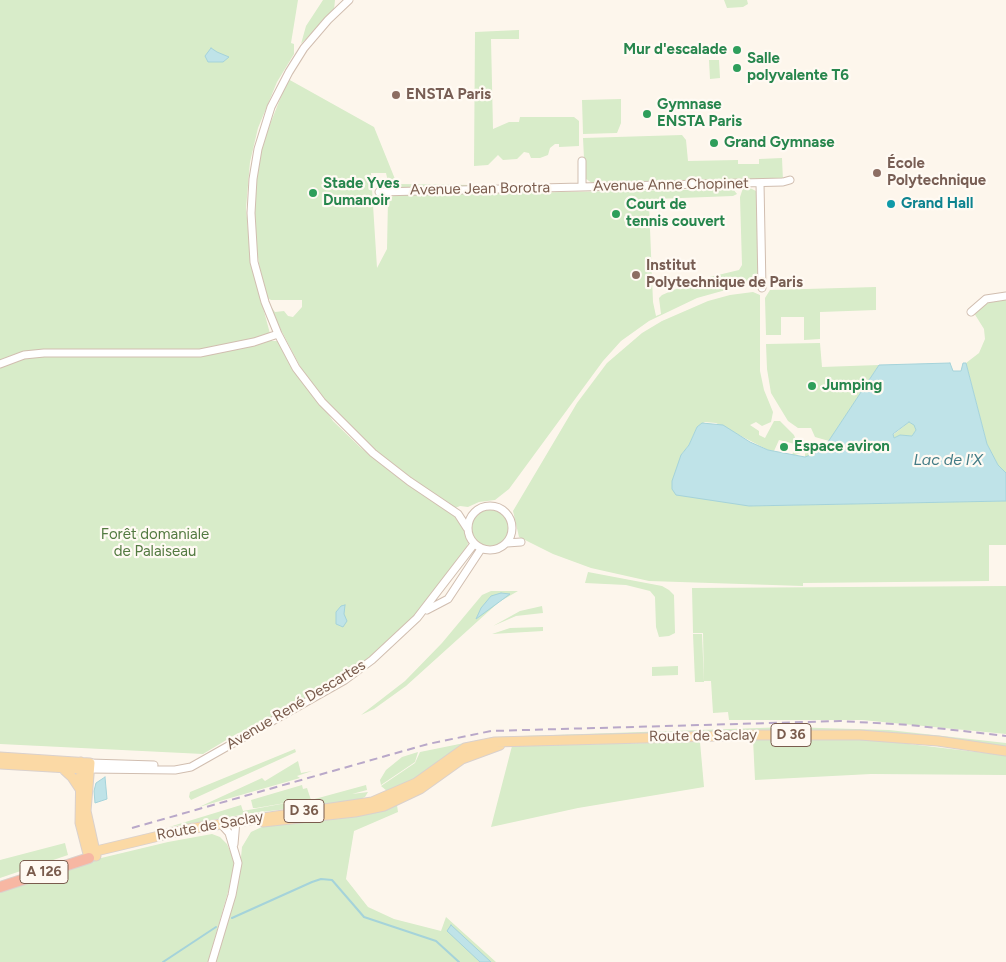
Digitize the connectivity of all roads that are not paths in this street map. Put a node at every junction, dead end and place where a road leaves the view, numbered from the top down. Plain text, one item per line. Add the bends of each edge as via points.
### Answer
1 (348, 0) edge
2 (582, 161) dead end
3 (790, 180) dead end
4 (760, 183) junction
5 (582, 187) junction
6 (379, 192) dead end
7 (762, 288) dead end
8 (1006, 296) edge
9 (971, 312) dead end
10 (278, 334) junction
11 (0, 364) edge
12 (458, 514) junction
13 (472, 514) junction
14 (467, 528) junction
15 (512, 531) junction
16 (507, 543) junction
17 (474, 544) junction
18 (481, 549) junction
19 (424, 611) junction
20 (1006, 751) edge
21 (0, 757) edge
22 (0, 764) edge
23 (85, 766) junction
24 (61, 767) junction
25 (80, 789) junction
26 (236, 824) junction
27 (222, 826) junction
28 (89, 832) junction
29 (234, 845) junction
30 (108, 848) junction
31 (92, 855) junction
32 (0, 882) edge
33 (0, 887) edge
34 (212, 962) edge

1 - 10 street via 315,34 289,72 271,107 258,149 251,194 252,244 262,291
2 - 5 street
3 - 4 street
4 - 5 street, Avenue Anne Chopinet
4 - 7 street
5 - 6 street, Avenue Jean Borotra
8 - 9 street via 986,298
10 - 11 street via 200,353 44,353 24,355
10 - 12 street via 310,388 344,427 401,475
12 - 13 street
12 - 14 street
13 - 14 street
13 - 15 street via 486,506 498,507 509,517
14 - 17 street
15 - 16 street
15 - 16 street via 521,542
16 - 18 street via 495,550
17 - 18 street
17 - 19 street, Avenue René Descartes
18 - 19 street, Avenue René Descartes via 448,599
19 - 23 street, Avenue René Descartes via 401,635 356,672 197,765 184,768
20 - 26 main road, Route de Saclay / D 36 via 930,740 860,735 520,742 494,747 462,759 420,789 384,806
21 - 23 main road
22 - 24 main road
23 - 24 main road
23 - 25 main road
23 - 28 main road
24 - 25 main road
25 - 31 main road via 80,823
26 - 27 main road, Route de Saclay / D 36
26 - 29 street
27 - 29 street
27 - 30 main road, Route de Saclay / D 36
27 - 31 main road, Route de Saclay / D 36
28 - 30 main road
28 - 31 main road
29 - 34 street via 237,872
30 - 31 main road, Route de Saclay / D 36
31 - 32 highway, A 126
31 - 33 highway, A 126

